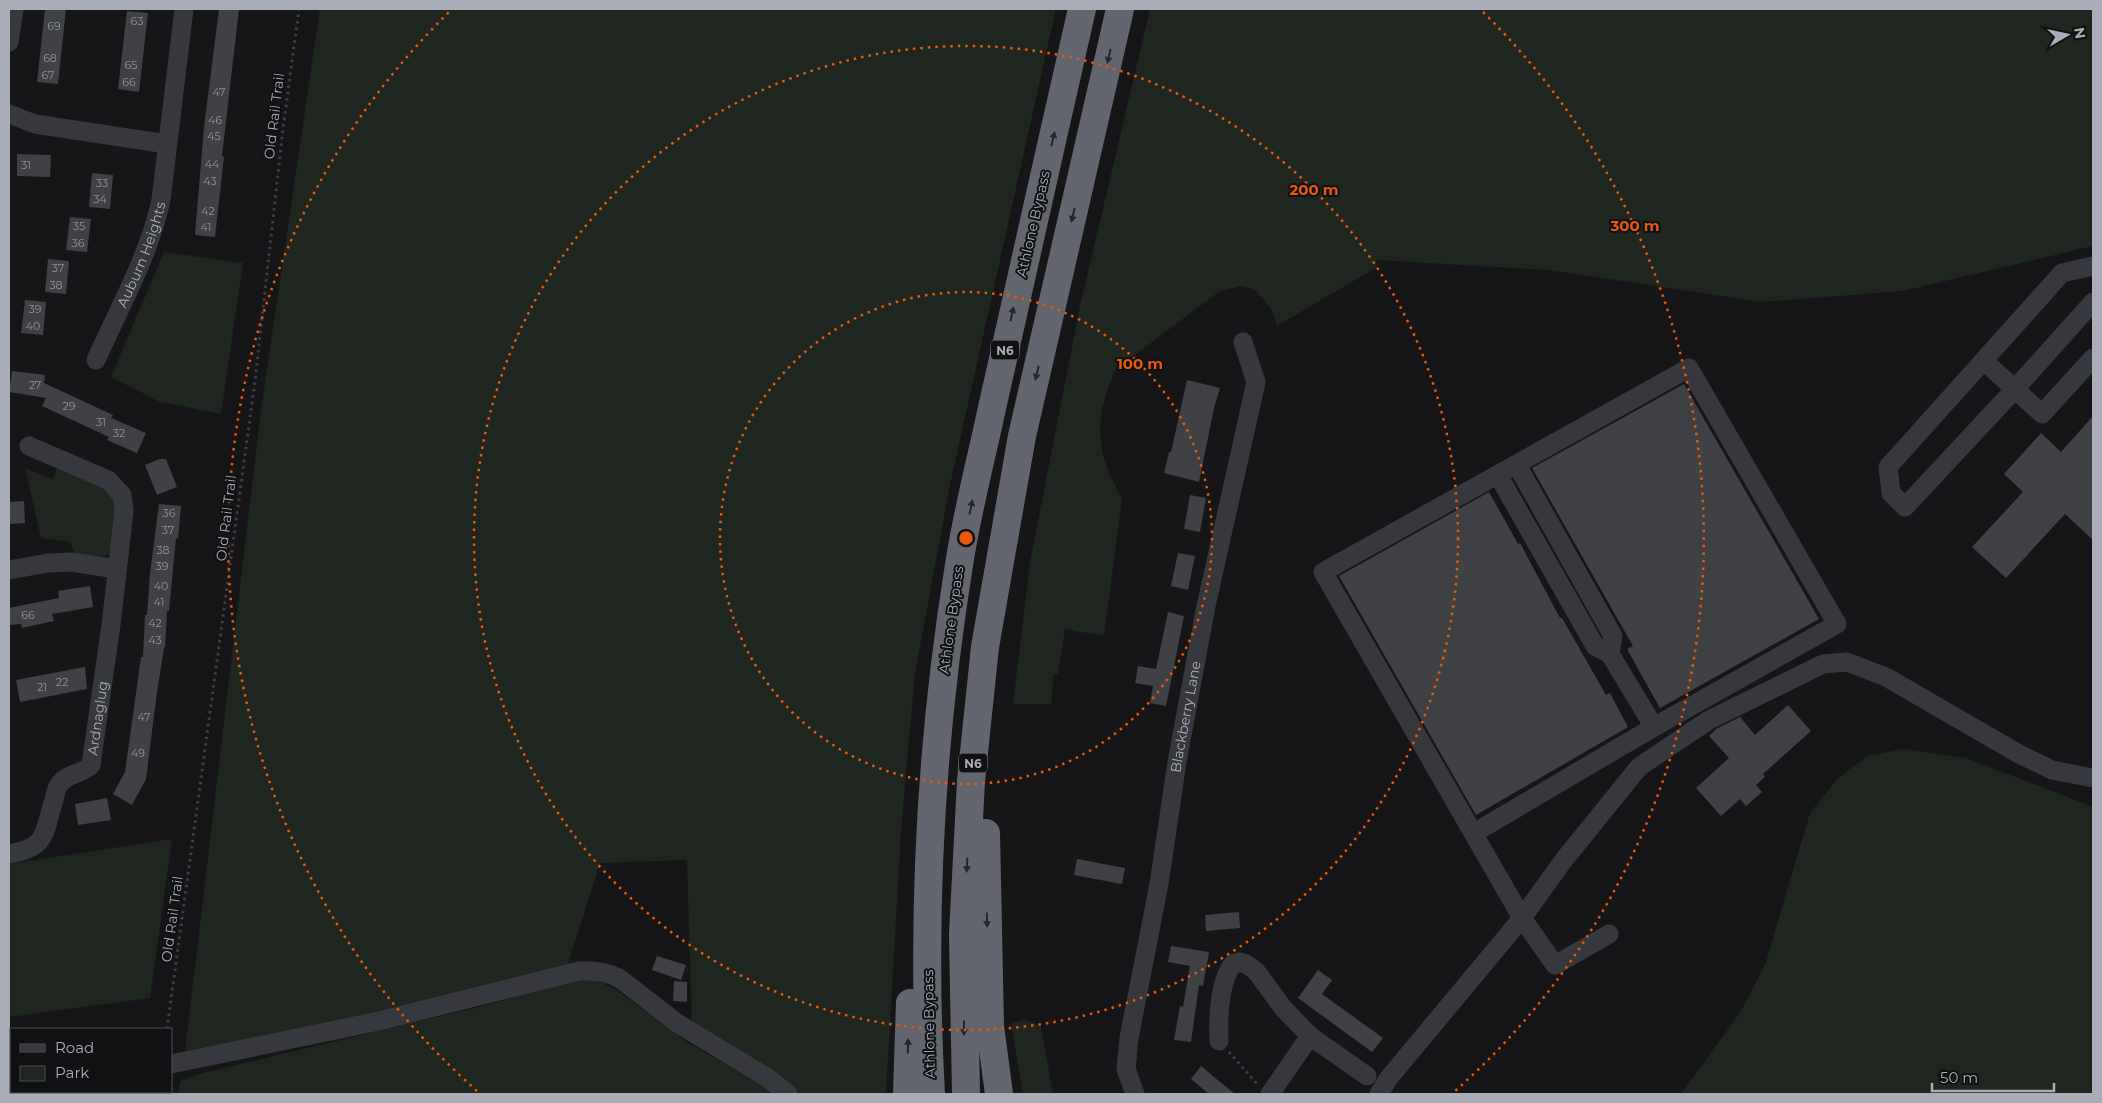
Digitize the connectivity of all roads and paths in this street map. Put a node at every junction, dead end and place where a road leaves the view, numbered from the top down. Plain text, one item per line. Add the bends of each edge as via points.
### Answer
1 (14, 9) edge
2 (184, 9) edge
3 (299, 9) edge
4 (1082, 9) edge
5 (1120, 9) edge
6 (9, 42) edge
7 (9, 114) edge
8 (167, 144) junction
9 (2093, 266) edge
10 (2093, 302) edge
11 (1243, 342) dead end
12 (2093, 358) edge
13 (96, 360) dead end
14 (1984, 361) junction
15 (2015, 389) junction
16 (1022, 436) junction
17 (30, 446) dead end
18 (1517, 464) junction
19 (1498, 475) junction
20 (1561, 543) junction
21 (1542, 553) junction
22 (118, 569) junction
23 (9, 570) edge
24 (1610, 654) junction
25 (940, 694) junction
26 (1654, 726) junction
27 (2093, 778) edge
28 (1474, 833) junction
29 (9, 854) edge
30 (1522, 918) junction
31 (1609, 934) dead end
32 (167, 1028) edge
33 (1310, 1036) junction
34 (1219, 1041) joint
35 (172, 1064) edge
36 (1367, 1076) dead end
37 (1266, 1091) edge
38 (788, 1094) edge
39 (907, 1094) edge
40 (931, 1094) edge
41 (966, 1094) edge
42 (999, 1094) edge
43 (1135, 1094) edge
44 (1379, 1094) edge

1 - 6 street
2 - 8 street, Auburn Heights
3 - 32 path, Old Rail Trail via 253,400
25 -> 4 highway, Athlone Bypass / N6 via 959,562
5 -> 16 highway, N6
7 - 8 street via 35,124
8 - 13 street, Auburn Heights via 156,223
9 - 14 street via 2062,274
10 - 15 street
11 - 43 street, Blackberry Lane via 1256,382 1206,606 1177,762 1159,884 1129,1038 1126,1069
12 - 15 street via 2042,414
14 - 15 street
14 - 15 street via 1888,467 1891,493 1905,507
16 -> 41 highway, N6 via 985,647 971,781 963,934
16 -> 42 highway, N6 via 992,707 985,845 990,1026
17 - 22 street, Ardnaglug via 108,480 119,490 124,511
18 - 19 street
18 - 20 street
18 - 26 street via 1689,368 1837,624
19 - 21 street
19 - 28 street via 1324,572
20 - 21 street
20 - 24 street via 1613,636
21 - 24 street via 1595,646
22 - 23 street via 71,562
22 - 29 street, Ardnaglug via 91,765 59,785 42,839 35,846
24 - 26 street
39 -> 25 highway, N6 via 913,907 924,770
25 - 40 highway, Athlone Bypass / N6 via 929,861 927,1027
26 - 28 street
27 - 30 street via 2052,770 2019,754 1886,677 1847,662 1822,664 1709,720 1639,767 1562,861
28 - 30 street
30 - 31 street via 1555,965
30 - 44 street
33 - 34 street via 1283,1008 1256,971 1239,962 1233,964 1226,977 1218,1021
33 - 36 street
33 - 37 street
34 - 37 path
35 - 38 street via 379,1021 591,970 619,978 677,1023 768,1078

